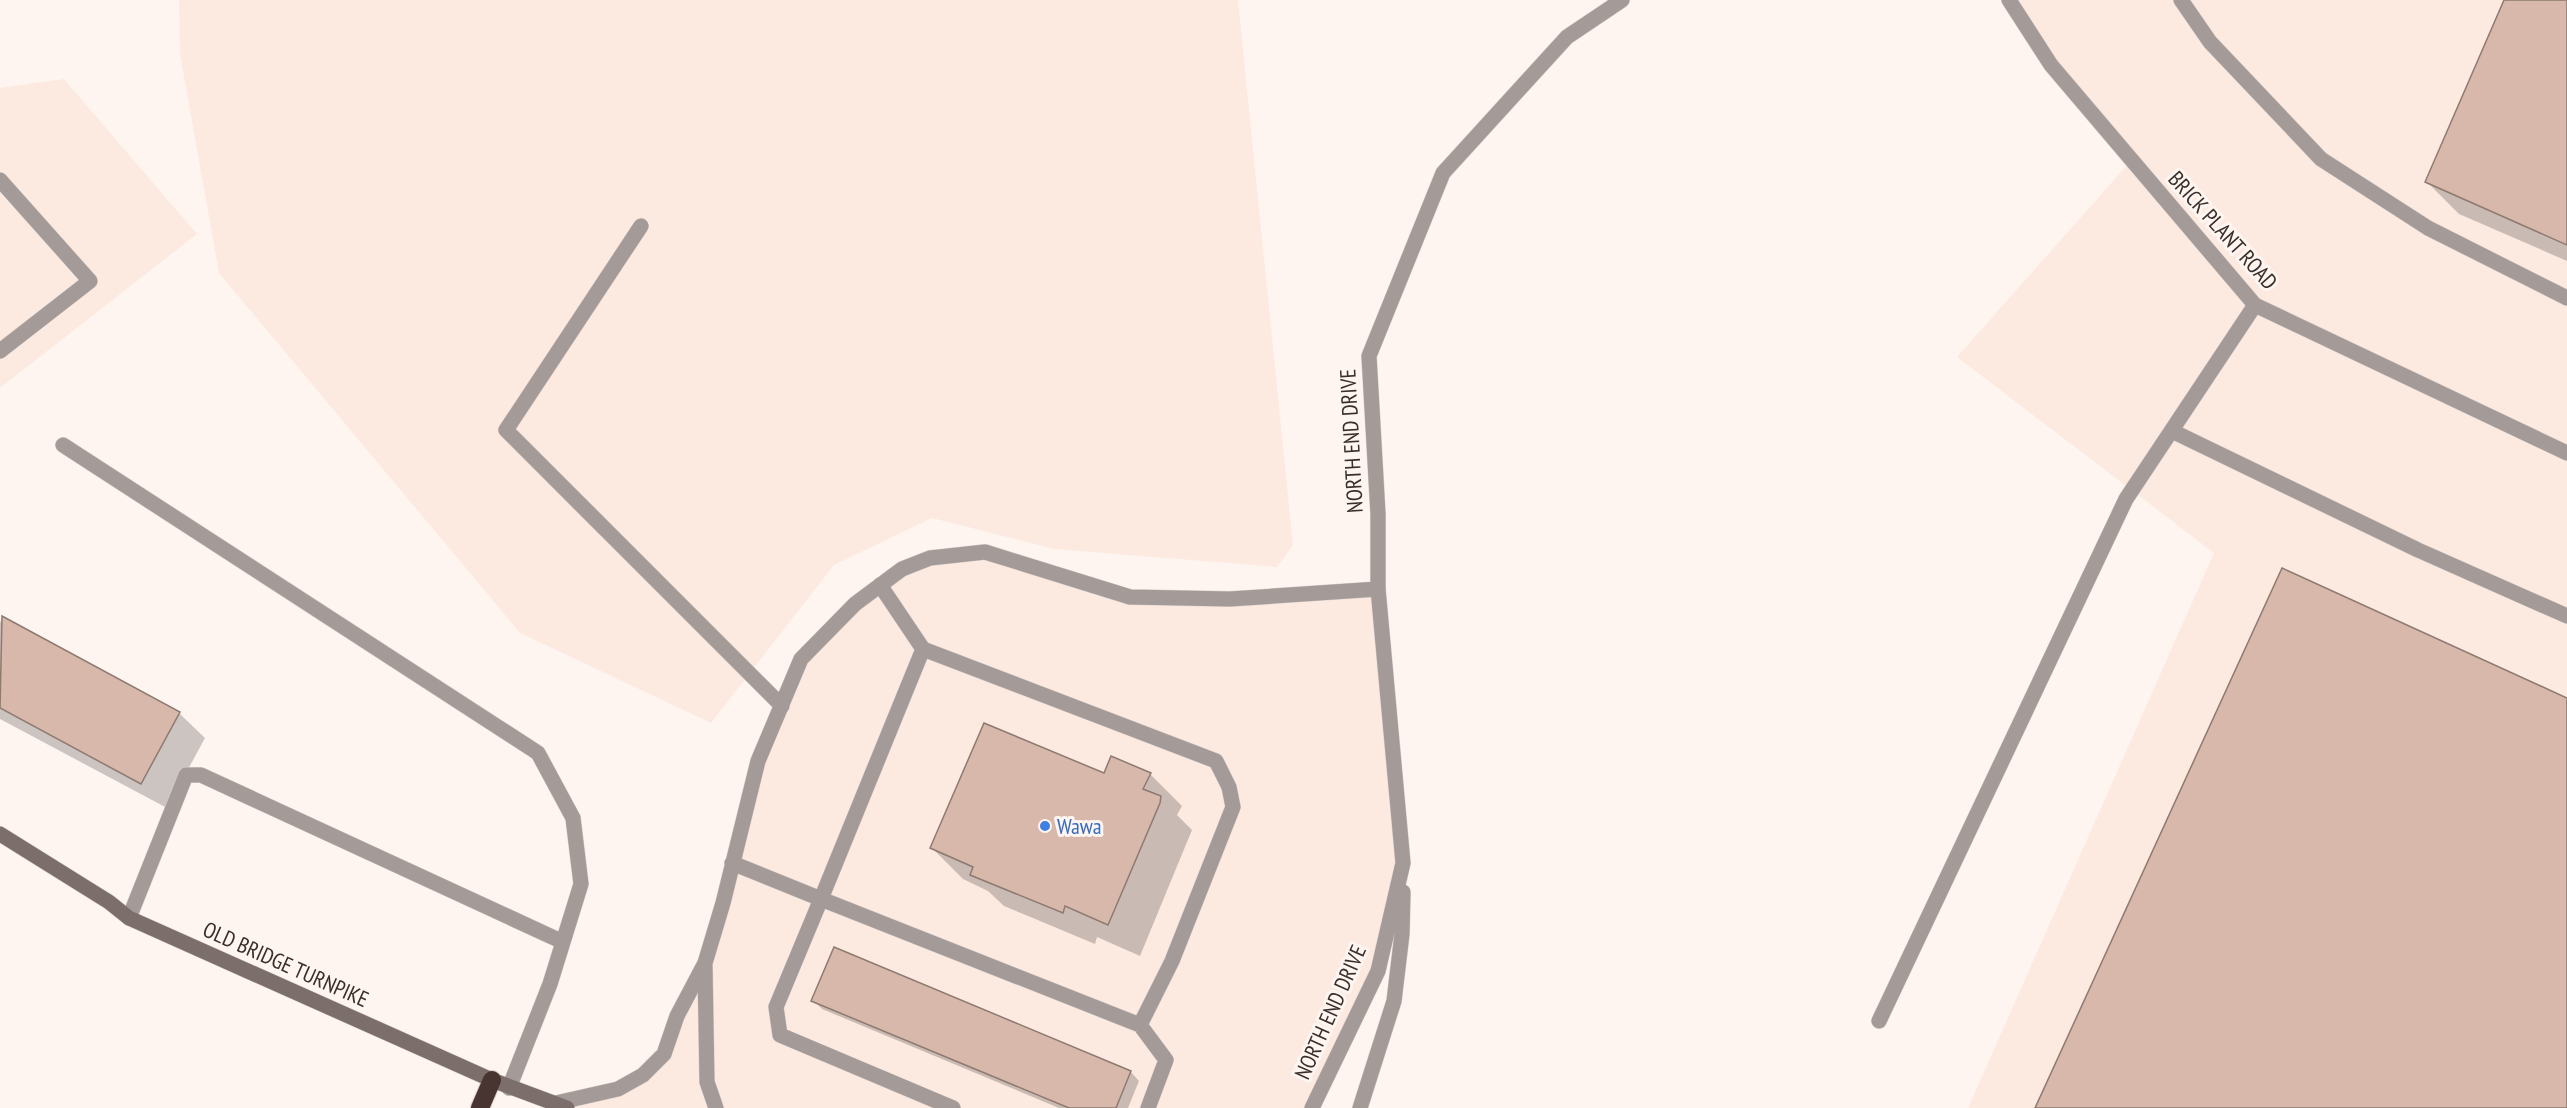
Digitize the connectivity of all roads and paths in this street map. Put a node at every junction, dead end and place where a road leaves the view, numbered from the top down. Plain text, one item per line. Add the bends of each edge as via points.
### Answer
1 (1622, 0) edge
2 (2010, 0) edge
3 (2181, 0) edge
4 (0, 180) edge
5 (640, 226) dead end
6 (2567, 298) edge
7 (2254, 305) junction
8 (0, 351) edge
9 (2172, 431) junction
10 (63, 445) dead end
11 (2567, 453) edge
12 (880, 585) junction
13 (1378, 589) junction
14 (2567, 616) edge
15 (923, 649) junction
16 (782, 706) junction
17 (0, 834) edge
18 (732, 862) junction
19 (1403, 863) junction
20 (821, 899) junction
21 (129, 918) junction
22 (563, 942) junction
23 (705, 963) junction
24 (1879, 1021) dead end
25 (1140, 1025) junction
26 (492, 1080) junction
27 (509, 1088) junction
28 (561, 1106) edge
29 (480, 1108) edge
30 (716, 1108) edge
31 (953, 1108) edge
32 (1148, 1108) edge
33 (1312, 1108) edge
34 (1360, 1108) edge

1 - 13 street, NORTH END DRIVE via 1567,37 1443,173 1370,356
2 - 7 street, BRICK PLANT ROAD via 2051,65
3 - 6 street via 2210,42 2321,159 2428,228
4 - 8 street via 90,281
5 - 16 street via 506,430
7 - 9 street
7 - 11 street, BRICK PLANT ROAD
9 - 14 street via 2418,550
9 - 24 street via 2126,499
10 - 22 street via 538,753 573,818 581,884
12 - 13 street via 902,569 930,558 985,552 1130,597 1230,599
12 - 15 street
12 - 16 street via 855,604 801,659
13 - 19 street, NORTH END DRIVE
15 - 20 street
15 - 25 street via 1216,760 1233,807 1172,961
16 - 18 street via 758,761
17 - 21 street, OLD BRIDGE TURNPIKE
18 - 20 street
18 - 23 street
19 - 33 street, NORTH END DRIVE via 1378,971
19 - 34 street, NORTH END DRIVE via 1402,934 1394,1001
20 - 25 street
20 - 31 street via 776,1007 780,1035
21 - 22 street via 186,775 201,775
21 - 26 street, OLD BRIDGE TURNPIKE
22 - 27 street
23 - 28 street via 677,1016 664,1054 643,1075 618,1089
23 - 30 street via 707,1082
25 - 32 street via 1166,1060
26 - 27 street, OLD BRIDGE TURNPIKE
26 - 29 highway
27 - 28 street, OLD BRIDGE TURNPIKE

